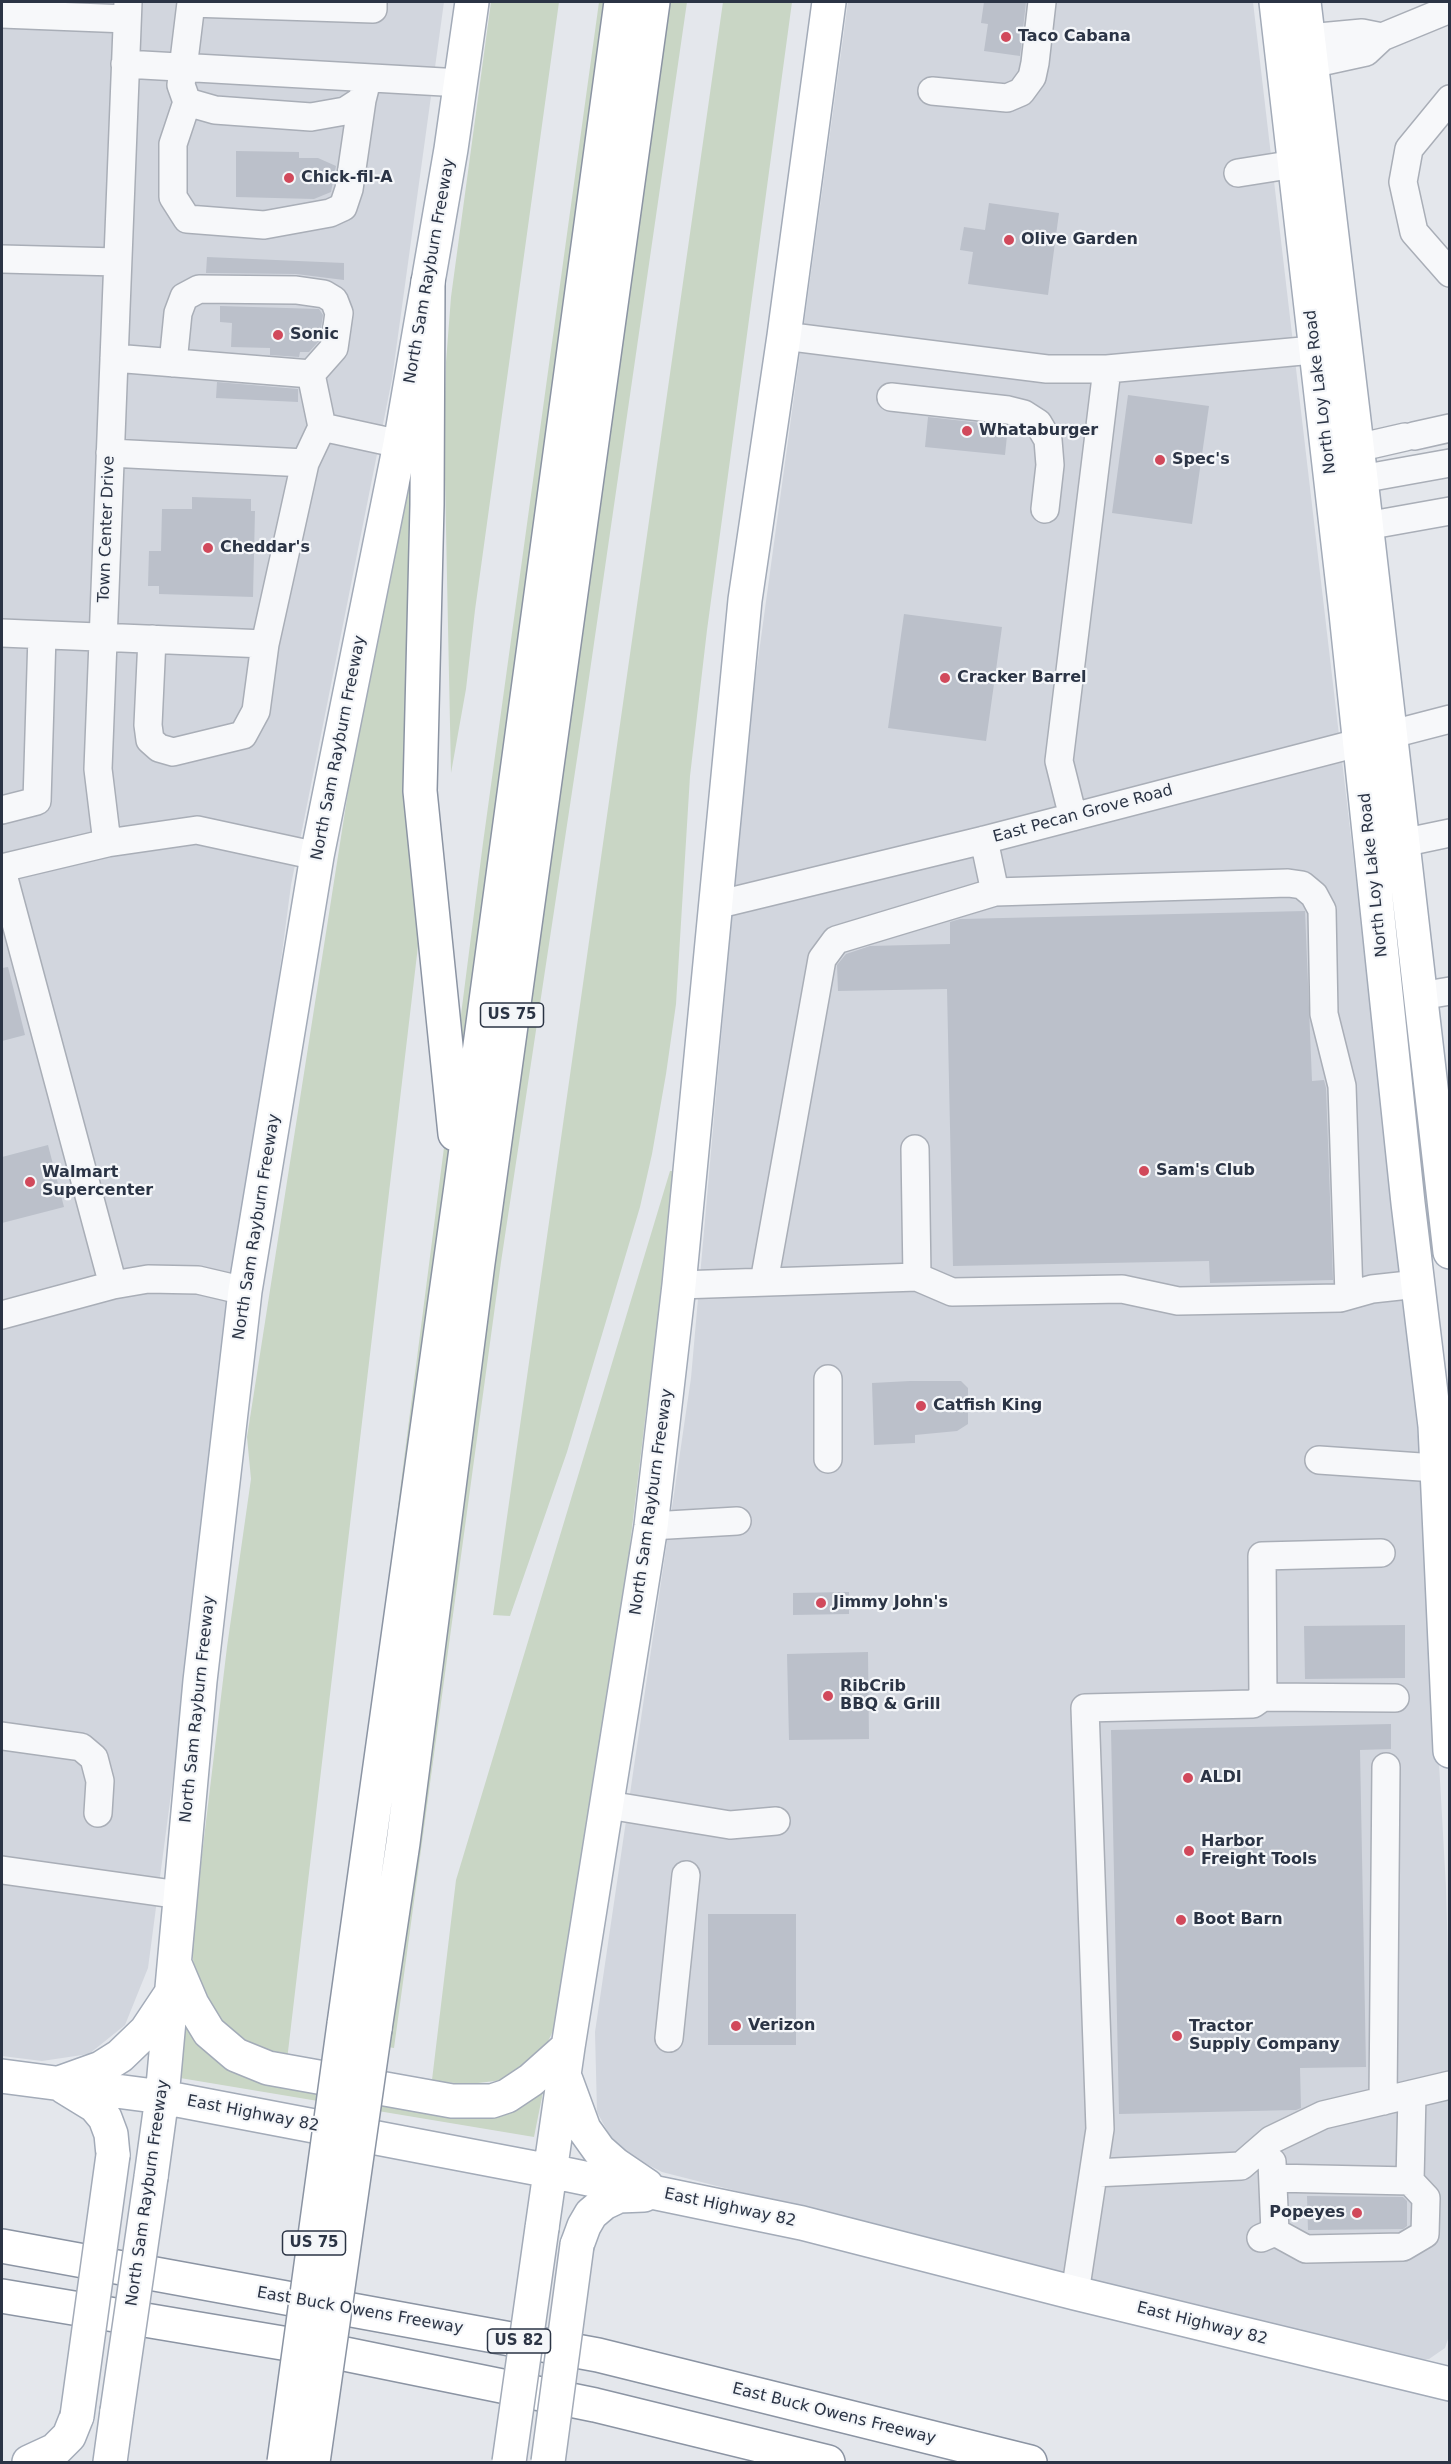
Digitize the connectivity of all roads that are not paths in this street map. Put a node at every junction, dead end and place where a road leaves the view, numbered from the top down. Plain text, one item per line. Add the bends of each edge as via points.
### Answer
1 (190, 2) edge
2 (373, 2) edge
3 (472, 2) edge
4 (621, 2) edge
5 (654, 2) edge
6 (829, 2) edge
7 (1042, 2) edge
8 (1276, 2) edge
9 (1304, 2) edge
10 (1449, 9) edge
11 (127, 10) edge
12 (2, 14) edge
13 (1309, 51) junction
14 (125, 64) junction
15 (184, 67) junction
16 (461, 83) junction
17 (932, 91) dead end
18 (358, 96) junction
19 (1449, 99) edge
20 (187, 102) junction
21 (1295, 164) junction
22 (1238, 172) dead end
23 (2, 259) edge
24 (117, 262) junction
25 (1449, 273) edge
26 (428, 282) junction
27 (784, 336) junction
28 (1331, 348) junction
29 (114, 358) junction
30 (172, 363) junction
31 (1107, 369) junction
32 (311, 374) junction
33 (891, 397) dead end
34 (322, 427) junction
35 (1449, 428) edge
36 (400, 444) junction
37 (110, 453) junction
38 (305, 463) junction
39 (1359, 463) junction
40 (1449, 463) edge
41 (1045, 508) dead end
42 (1449, 511) edge
43 (1366, 526) junction
44 (2, 633) edge
45 (42, 635) junction
46 (103, 637) junction
47 (152, 639) junction
48 (265, 644) junction
49 (1449, 719) edge
50 (1375, 738) junction
51 (2, 810) edge
52 (1073, 817) junction
53 (1449, 833) edge
54 (984, 840) junction
55 (107, 843) junction
56 (1402, 843) junction
57 (317, 856) junction
58 (2, 869) edge
59 (995, 892) junction
60 (716, 905) junction
61 (1435, 994) edge
62 (1439, 1071) edge
63 (915, 1149) dead end
64 (461, 1186) junction
65 (1447, 1200) edge
66 (1449, 1252) edge
67 (917, 1277) junction
68 (764, 1282) junction
69 (1418, 1284) junction
70 (113, 1285) junction
71 (679, 1285) junction
72 (245, 1291) junction
73 (1349, 1295) junction
74 (2, 1314) edge
75 (828, 1379) dead end
76 (828, 1459) dead end
77 (1319, 1460) dead end
78 (1443, 1469) edge
79 (737, 1521) dead end
80 (651, 1526) junction
81 (1382, 1553) dead end
82 (1263, 1697) junction
83 (1395, 1698) dead end
84 (2, 1736) edge
85 (1449, 1751) edge
86 (1386, 1767) dead end
87 (608, 1806) junction
88 (98, 1813) dead end
89 (776, 1821) dead end
90 (2, 1870) edge
91 (686, 1875) dead end
92 (180, 1895) junction
93 (173, 1978) junction
94 (360, 2027) junction
95 (669, 2038) dead end
96 (567, 2062) junction
97 (2, 2076) edge
98 (57, 2083) junction
99 (1449, 2085) edge
100 (1412, 2094) junction
101 (162, 2097) junction
102 (1383, 2101) junction
103 (1271, 2140) junction
104 (549, 2171) junction
105 (1094, 2174) junction
106 (1273, 2178) junction
107 (1410, 2181) junction
108 (658, 2194) junction
109 (2, 2246) edge
110 (1075, 2293) junction
111 (2, 2296) edge
112 (1449, 2384) edge
113 (29, 2463) edge
114 (110, 2463) edge
115 (284, 2463) edge
116 (314, 2463) edge
117 (510, 2463) edge
118 (548, 2463) edge
119 (828, 2463) edge
120 (1030, 2463) edge

1 - 2 street via 373,9
1 - 15 street
3 - 16 main road, North Sam Rayburn Freeway
4 - 64 main road, US 75
5 - 94 main road, US 75 via 478,1263 403,1843
6 - 27 main road, North Sam Rayburn Freeway
7 - 17 street via 1032,77 1021,92 1007,98
8 - 21 main road, North Loy Lake Road
9 - 13 main road, North Loy Lake Road
10 - 13 street via 1382,37 1366,52
11 - 12 street
11 - 14 street, Town Center Drive
13 - 28 main road, North Loy Lake Road
14 - 15 street
14 - 24 street, Town Center Drive
15 - 18 street
15 - 20 street via 181,85
16 - 18 street
16 - 26 main road, North Sam Rayburn Freeway
18 - 20 street via 311,117 214,110
18 - 20 street via 349,189 343,207 264,225 187,219 172,197 172,144
19 - 25 street via 1409,149 1403,182 1414,232
21 - 22 street
21 - 28 main road, North Loy Lake Road
23 - 24 street
24 - 29 street, Town Center Drive
26 - 36 main road, North Sam Rayburn Freeway
26 - 64 main road via 420,791
27 - 31 street via 1047,369
27 - 60 main road, North Sam Rayburn Freeway via 745,600
28 - 31 street
28 - 39 main road, North Loy Lake Road
28 - 50 main road, North Loy Lake Road
29 - 30 street
29 - 37 street, Town Center Drive
30 - 32 street
30 - 32 street via 178,313 184,297 199,289 296,290 324,294 334,300 339,313 334,348
31 - 52 street via 1059,760
32 - 34 street
33 - 41 street via 1008,410 1038,423 1048,440 1050,465
34 - 36 street
34 - 38 street
35 - 39 street via 1410,436
36 - 57 main road, North Sam Rayburn Freeway
37 - 38 street
37 - 46 street, Town Center Drive
38 - 48 street
39 - 40 street
39 - 43 main road, North Loy Lake Road
42 - 43 street
43 - 50 main road, North Loy Lake Road
44 - 45 street
45 - 46 street
45 - 51 street via 37,801
46 - 47 street
46 - 55 street, Town Center Drive via 98,769
47 - 48 street
47 - 48 street via 150,740 173,752 243,735 256,711
49 - 50 street, East Pecan Grove Road
50 - 52 street, East Pecan Grove Road
50 - 56 main road, North Loy Lake Road
50 - 69 main road, North Loy Lake Road
52 - 54 street, East Pecan Grove Road
53 - 56 street
54 - 59 street
54 - 60 street, East Pecan Grove Road
55 - 57 street via 197,830
55 - 58 street
56 - 61 main road, North Loy Lake Road
57 - 72 main road, North Sam Rayburn Freeway
58 - 70 street
59 - 68 street via 836,940 822,959
59 - 73 street via 1288,883 1302,885 1314,895 1322,910 1324,1014 1342,1086
60 - 71 main road, North Sam Rayburn Freeway
61 - 62 main road, North Loy Lake Road
62 - 65 main road, North Loy Lake Road
63 - 67 street
64 - 94 main road, US 75
65 - 66 main road, North Loy Lake Road
67 - 68 street
67 - 73 street via 952,1292 1122,1288 1178,1301
68 - 71 street
69 - 73 street
69 - 78 main road, North Loy Lake Road
70 - 72 street via 148,1279 198,1280
70 - 74 street
71 - 80 main road, North Sam Rayburn Freeway
72 - 92 main road, North Sam Rayburn Freeway via 200,1681
75 - 76 street
77 - 78 street
78 - 85 main road, North Loy Lake Road
79 - 80 street
80 - 87 main road, North Sam Rayburn Freeway
81 - 82 street via 1262,1556
82 - 83 street
82 - 105 street via 1253,1704 1085,1708 1100,2129
84 - 88 street via 81,1747 94,1758 100,1781
86 - 102 street
87 - 89 street via 730,1824
87 - 96 main road, North Sam Rayburn Freeway
90 - 92 street
91 - 95 street
92 - 93 main road, North Sam Rayburn Freeway
93 - 96 main road via 209,2032 236,2055 268,2068 452,2101 484,2102 507,2096 546,2069
93 - 98 main road via 146,2031 120,2056 101,2068
93 - 101 main road, North Sam Rayburn Freeway
94 - 115 main road, US 75, bridge
94 - 116 main road, US 75, bridge
96 - 104 main road, North Sam Rayburn Freeway
96 - 108 main road via 584,2129 616,2165
97 - 98 main road, East Highway 82
98 - 101 main road, East Highway 82
98 - 113 main road, bridge via 94,2106 105,2118 111,2134 112,2156 76,2416 69,2436 56,2450
99 - 100 street
100 - 102 street
100 - 107 street
101 - 104 main road, East Highway 82
101 - 114 main road, North Sam Rayburn Freeway, bridge
102 - 103 street via 1323,2115
103 - 105 street via 1241,2166
103 - 106 street
104 - 108 main road, East Highway 82
104 - 117 main road, North Sam Rayburn Freeway, bridge
105 - 110 street
106 - 107 street
106 - 107 street via 1268,2235 1306,2249 1403,2247 1425,2234 1426,2198
108 - 110 main road, East Highway 82 via 802,2223
108 - 118 main road, bridge via 619,2196 604,2202 584,2226 577,2244
109 - 120 main road, East Buck Owens Freeway / US 82 via 598,2355
110 - 112 main road, East Highway 82
111 - 119 main road via 330,2351 595,2405

